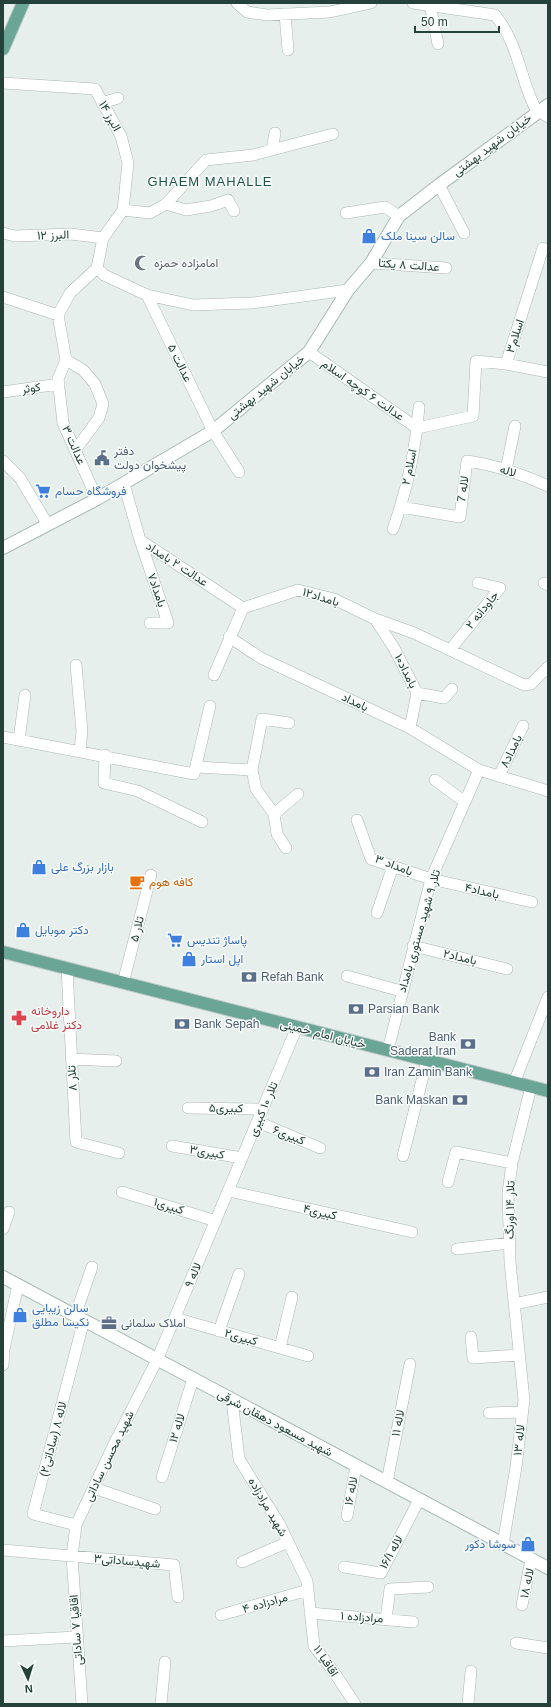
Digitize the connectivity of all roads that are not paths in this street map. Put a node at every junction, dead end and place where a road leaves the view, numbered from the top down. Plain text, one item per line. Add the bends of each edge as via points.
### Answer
1 (23, 3) edge
2 (236, 3) edge
3 (366, 3) edge
4 (413, 3) edge
5 (430, 5) junction
6 (285, 14) junction
7 (438, 44) dead end
8 (3, 49) edge
9 (288, 50) dead end
10 (3, 83) edge
11 (118, 98) dead end
12 (102, 103) junction
13 (543, 111) edge
14 (275, 133) dead end
15 (333, 134) dead end
16 (272, 150) junction
17 (439, 185) junction
18 (166, 204) junction
19 (123, 210) junction
20 (234, 211) dead end
21 (346, 213) dead end
22 (400, 216) junction
23 (3, 233) edge
24 (464, 233) dead end
25 (103, 238) junction
26 (543, 248) dead end
27 (371, 263) junction
28 (97, 268) junction
29 (446, 268) dead end
30 (348, 290) junction
31 (147, 295) junction
32 (3, 297) edge
33 (58, 315) junction
34 (309, 352) junction
35 (66, 360) junction
36 (506, 364) junction
37 (548, 372) edge
38 (59, 384) junction
39 (3, 392) edge
40 (419, 407) dead end
41 (515, 426) dead end
42 (418, 428) junction
43 (212, 431) junction
44 (76, 449) junction
45 (3, 461) edge
46 (467, 461) joint
47 (506, 470) junction
48 (239, 472) dead end
49 (124, 484) junction
50 (548, 486) edge
51 (97, 499) junction
52 (401, 507) junction
53 (48, 525) junction
54 (393, 529) dead end
55 (140, 540) junction
56 (3, 548) edge
57 (478, 583) dead end
58 (243, 608) junction
59 (376, 619) junction
60 (150, 623) dead end
61 (229, 637) junction
62 (450, 650) junction
63 (76, 665) dead end
64 (548, 667) edge
65 (214, 675) dead end
66 (452, 689) dead end
67 (417, 693) junction
68 (25, 695) dead end
69 (210, 706) dead end
70 (289, 723) dead end
71 (523, 726) dead end
72 (410, 728) junction
73 (3, 737) edge
74 (19, 740) junction
75 (80, 751) junction
76 (105, 755) junction
77 (196, 766) junction
78 (252, 770) junction
79 (479, 770) junction
80 (499, 776) junction
81 (435, 780) dead end
82 (548, 792) edge
83 (298, 794) dead end
84 (465, 802) junction
85 (274, 814) junction
86 (357, 820) dead end
87 (202, 822) dead end
88 (286, 848) dead end
89 (393, 866) junction
90 (151, 875) dead end
91 (431, 879) junction
92 (532, 902) dead end
93 (378, 913) dead end
94 (413, 946) junction
95 (3, 954) edge
96 (66, 969) junction
97 (507, 969) dead end
98 (347, 976) dead end
99 (123, 983) junction
100 (402, 991) junction
101 (548, 997) edge
102 (297, 1027) junction
103 (388, 1050) junction
104 (71, 1058) junction
105 (427, 1060) junction
106 (116, 1061) dead end
107 (514, 1083) junction
108 (531, 1087) junction
109 (548, 1091) edge
110 (188, 1108) dead end
111 (263, 1109) junction
112 (258, 1122) junction
113 (172, 1146) dead end
114 (320, 1148) dead end
115 (119, 1153) dead end
116 (402, 1156) dead end
117 (242, 1158) junction
118 (512, 1163) junction
119 (448, 1182) dead end
120 (228, 1191) junction
121 (122, 1192) dead end
122 (9, 1212) dead end
123 (216, 1221) junction
124 (3, 1228) edge
125 (412, 1232) dead end
126 (510, 1243) junction
127 (457, 1249) dead end
128 (92, 1267) dead end
129 (239, 1274) dead end
130 (3, 1277) edge
131 (18, 1285) junction
132 (292, 1297) dead end
133 (548, 1298) edge
134 (514, 1304) junction
135 (79, 1318) junction
136 (175, 1318) junction
137 (219, 1330) junction
138 (517, 1335) joint
139 (471, 1338) dead end
140 (280, 1348) junction
141 (519, 1355) junction
142 (308, 1356) dead end
143 (157, 1360) junction
144 (410, 1364) dead end
145 (3, 1365) edge
146 (193, 1379) junction
147 (232, 1400) junction
148 (522, 1412) junction
149 (489, 1413) dead end
150 (356, 1466) junction
151 (162, 1477) dead end
152 (387, 1482) junction
153 (94, 1488) junction
154 (419, 1500) junction
155 (155, 1509) dead end
156 (346, 1516) dead end
157 (76, 1525) junction
158 (288, 1542) junction
159 (503, 1544) junction
160 (3, 1550) edge
161 (72, 1556) junction
162 (531, 1560) junction
163 (242, 1562) dead end
164 (344, 1567) dead end
165 (548, 1568) edge
166 (428, 1587) dead end
167 (308, 1590) junction
168 (178, 1597) dead end
169 (522, 1605) dead end
170 (310, 1613) junction
171 (221, 1615) dead end
172 (386, 1619) junction
173 (413, 1622) dead end
174 (76, 1637) junction
175 (3, 1641) edge
176 (516, 1643) dead end
177 (548, 1648) edge
178 (165, 1662) dead end
179 (471, 1671) dead end
180 (82, 1704) edge
181 (161, 1704) edge
182 (354, 1704) edge
183 (468, 1704) edge

1 - 8 main road
2 - 6 street via 247,12
3 - 6 street via 330,12
4 - 5 street
5 - 7 street
5 - 13 street via 495,15 505,27 514,47 528,94
6 - 9 street
10 - 12 street, البرز ۱۴ via 96,85
11 - 12 street
12 - 19 street, البرز ۱۴ via 121,136 128,163
13 - 17 main road, خیابان شهید بهشتی
14 - 16 street
15 - 16 street
16 - 18 street via 254,155 206,160
17 - 22 main road, خیابان شهید بهشتی
17 - 24 street
18 - 19 street via 150,213
18 - 20 street via 186,210 228,200
19 - 25 street, البرز ۱۴
21 - 22 street via 385,207
22 - 27 main road, خیابان شهید بهشتی
23 - 25 street, البرز ۱۲ via 15,236 71,234
25 - 28 street
26 - 36 street, اسلام۳
27 - 29 street, عدالت ۸ یکتا
27 - 30 main road, خیابان شهید بهشتی
28 - 31 street via 104,275
28 - 33 street via 70,293
30 - 31 street via 252,303 193,305
30 - 34 main road, خیابان شهید بهشتی
31 - 43 street, عدالت ۵
32 - 33 street
33 - 35 street
34 - 42 street, عدالت ۶ کوچه اسلام
34 - 43 main road, خیابان شهید بهشتی
35 - 38 street, عدالت ۳ via 58,379
35 - 44 street via 83,370 95,384 103,404 99,418
36 - 37 street
36 - 42 street, اسلام۳ via 476,361 473,416
38 - 39 street, کوثر
38 - 44 street, عدالت ۳ via 63,423
40 - 42 street, اسلام ۲
41 - 47 street
42 - 52 street, اسلام ۲
43 - 48 street, عدالت ۵
43 - 49 main road, خیابان شهید بهشتی
44 - 51 street, عدالت ۳
45 - 53 street via 20,478
46 - 47 street, لاله
46 - 52 street, لاله 7 via 460,517
47 - 50 street, لاله
49 - 51 main road, خیابان شهید بهشتی
49 - 55 street, عدالت ۲ بامداد
51 - 53 main road, خیابان شهید بهشتی
52 - 54 street, اسلام ۲
53 - 56 main road, خیابان شهید بهشتی
55 - 58 street, عدالت ۲ بامداد
55 - 60 street, بامداد۷ via 168,623
57 - 62 street, جاودانه ۲ via 500,588
58 - 59 street, بامداد۱۲ via 298,590 334,599
58 - 61 street
59 - 62 street, بامداد۱۲
59 - 67 street, بامداد۱۰
61 - 65 street
61 - 72 street, بامداد via 261,658
62 - 64 street, بامداد۱۲ via 524,685 531,684
63 - 75 street via 82,731
66 - 67 street via 444,698
67 - 72 street, بامداد۱۰
68 - 74 street
69 - 77 street
70 - 78 street via 262,719
71 - 80 street, بامداد۸
72 - 79 street, بامداد
73 - 74 street
74 - 75 street
75 - 76 street
76 - 77 street via 194,774
76 - 87 street via 104,783 138,791
77 - 78 street
78 - 85 street via 256,789
79 - 80 street, بامداد
79 - 84 street, تلار ۹ شهید مستوری بامداد
80 - 82 street, بامداد
81 - 84 street
83 - 85 street
84 - 91 street, تلار ۹ شهید مستوری بامداد
85 - 88 street via 277,834
86 - 89 street, بامداد ۳ via 371,859
89 - 91 street, بامداد ۳
89 - 93 street
90 - 99 street, تلار ۵
91 - 92 street, بامداد۴
91 - 94 street, تلار ۹ شهید مستوری بامداد
94 - 97 street, بامداد۲
94 - 100 street, تلار ۹ شهید مستوری بامداد
95 - 96 main road, خیابان امام خمینی
96 - 99 main road, خیابان امام خمینی
96 - 104 street, تلار ۸
98 - 100 street
99 - 102 main road, خیابان امام خمینی
100 - 103 street, تلار ۹ شهید مستوری بامداد
101 - 107 street
102 - 103 main road, خیابان امام خمینی
102 - 111 street, تلار ۱۰ کبیری
103 - 105 main road, خیابان امام خمینی
104 - 106 street
104 - 115 street, تلار ۸ via 76,1142
105 - 107 main road, خیابان امام خمینی
105 - 116 street
107 - 108 main road, خیابان امام خمینی
108 - 109 main road, خیابان امام خمینی
108 - 118 street, تلار ۱۴ اورنگ
110 - 111 street, کبیری۵
111 - 112 street, تلار ۱۰ کبیری
112 - 114 street, کبیری۶
112 - 117 street, تلار ۱۰ کبیری
113 - 117 street, کبیری۳
117 - 120 street, تلار ۱۰ کبیری
118 - 119 street via 456,1152
118 - 126 street, تلار ۱۴ اورنگ via 508,1193
120 - 123 street, لاله ۹
120 - 125 street, کبیری۴
121 - 123 street, کبیری۱
122 - 124 street
123 - 136 street, لاله ۹
126 - 127 street
126 - 134 street, تلار ۱۴ اورنگ
128 - 135 street
129 - 137 street
130 - 131 main road, شهید مسعود دهقان شرقی
131 - 135 main road, شهید مسعود دهقان شرقی
131 - 145 street
132 - 140 street
133 - 134 street
134 - 138 street, تلار ۱۴ اورنگ
135 - 143 main road, شهید مسعود دهقان شرقی
135 - 157 street, لاله ۸ (ساداتی۲) via 33,1514
136 - 137 street, کبیری۲
136 - 143 street, لاله ۹
137 - 140 street, کبیری۲
138 - 141 street, لاله ۱۳
139 - 141 street via 473,1358
140 - 142 street, کبیری۲
141 - 148 street, لاله ۱۳ via 524,1400
143 - 146 main road, شهید مسعود دهقان شرقی
143 - 153 street, شهید محسن ساداتی
144 - 152 street, لاله ۱۱
146 - 147 main road, شهید مسعود دهقان شرقی
146 - 151 street, لاله ۱۲
147 - 150 main road, شهید مسعود دهقان شرقی
147 - 158 street, شهید مرادزاده via 239,1459
148 - 149 street
148 - 159 street, لاله ۱۳
150 - 152 main road, شهید مسعود دهقان شرقی
150 - 156 street, لاله ۱۶
152 - 154 main road, شهید مسعود دهقان شرقی
153 - 155 street
153 - 157 street, شهید محسن ساداتی
154 - 159 main road, شهید مسعود دهقان شرقی
154 - 164 street, لاله ۱۶/۱ via 381,1573
157 - 161 street, شهید محسن ساداتی
158 - 163 street
158 - 167 street, شهید مرادزاده via 307,1581
159 - 162 main road, شهید مسعود دهقان شرقی
160 - 161 street
161 - 168 street, شهیدساداتی۳ via 174,1565
161 - 174 street, اقاقیا ۷ ساداتی
162 - 165 main road, شهید مسعود دهقان شرقی
162 - 169 street, لاله ۱۸
166 - 172 street via 390,1589
167 - 170 street, شهید مرادزاده
167 - 171 street, مرادزاده ۴
170 - 172 street, مرادزاده ۱
170 - 182 street, اقاقیا ۱۱ via 314,1646
172 - 173 street, مرادزاده ۱
174 - 175 street
174 - 180 street, اقاقیا ۷ ساداتی
176 - 177 street
178 - 181 street
179 - 183 street

